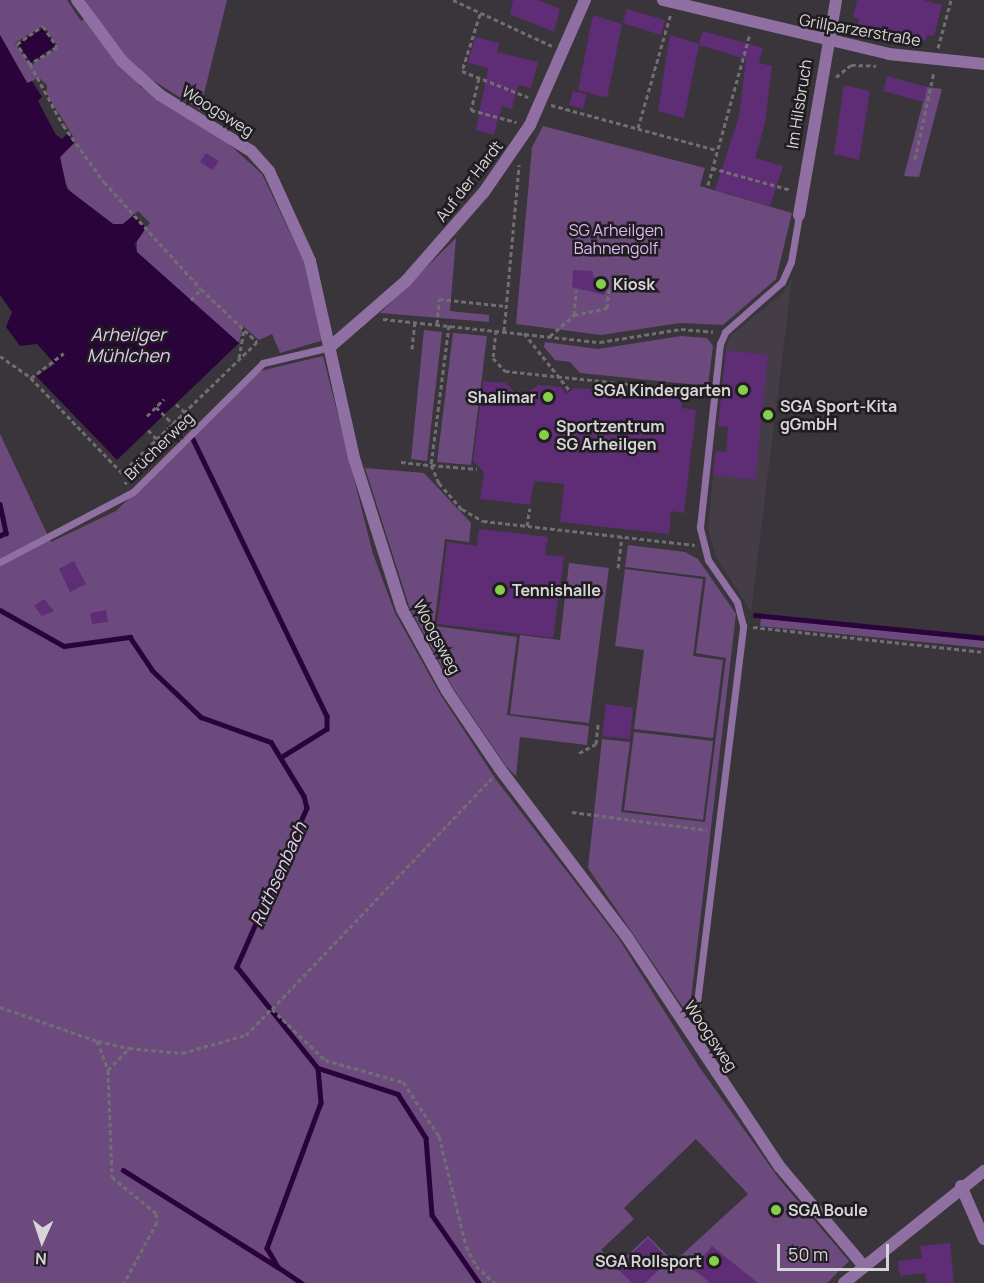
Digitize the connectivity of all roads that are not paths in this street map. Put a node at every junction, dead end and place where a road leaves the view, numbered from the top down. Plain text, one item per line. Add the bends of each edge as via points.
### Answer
1 (77, 0) edge
2 (585, 0) edge
3 (836, 0) edge
4 (669, 2) edge
5 (825, 41) junction
6 (984, 64) edge
7 (799, 214) joint
8 (330, 347) junction
9 (0, 562) edge
10 (692, 1040) junction
11 (984, 1171) edge
12 (961, 1186) junction
13 (984, 1239) edge
14 (862, 1264) junction
15 (844, 1283) edge

1 - 8 street, Woogsweg via 122,61 160,95 251,151 269,171 310,261
2 - 8 street, Auf der Hardt via 530,125 449,234 366,317
3 - 5 street, Im Hilsbruch
4 - 5 street, Grillparzerstraße
5 - 6 street, Grillparzerstraße
5 - 7 street, Im Hilsbruch
7 - 10 lane via 791,262 782,282 725,333 715,393 700,527 703,546 737,602 742,626
8 - 9 lane, Brücherweg via 262,363 133,492
8 - 10 street, Woogsweg via 354,458 402,609 447,691 500,770 627,937
10 - 14 street, Woogsweg via 780,1167
11 - 12 street
12 - 13 street
12 - 14 street
14 - 15 street

